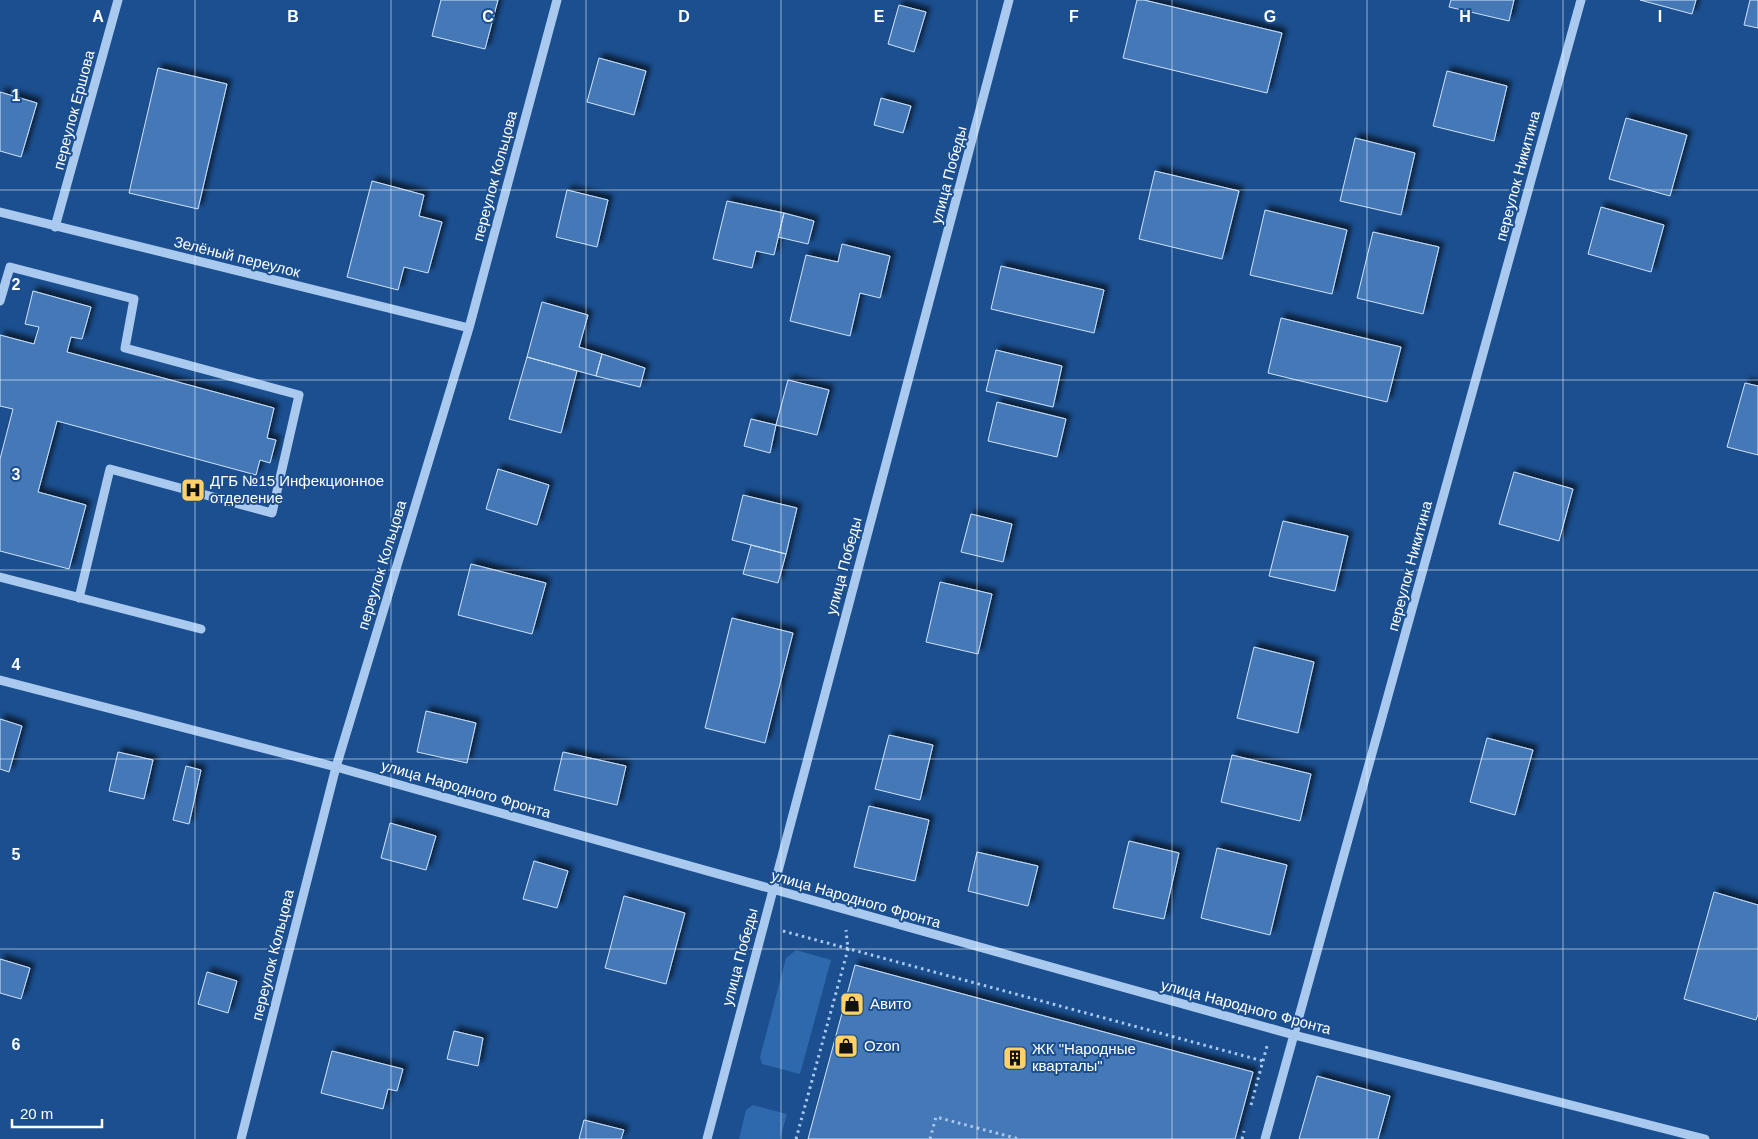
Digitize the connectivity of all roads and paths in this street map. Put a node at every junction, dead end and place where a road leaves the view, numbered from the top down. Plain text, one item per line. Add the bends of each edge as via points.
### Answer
1 (118, 0) edge
2 (556, 0) edge
3 (1009, 0) edge
4 (1581, 0) edge
5 (0, 212) edge
6 (56, 227) junction
7 (0, 301) edge
8 (469, 328) junction
9 (0, 577) edge
10 (78, 598) junction
11 (201, 629) dead end
12 (0, 680) edge
13 (336, 767) junction
14 (772, 890) junction
15 (843, 910) junction
16 (763, 926) junction
17 (848, 949) junction
18 (1272, 1029) junction
19 (1294, 1035) junction
20 (1263, 1061) junction
21 (1249, 1113) dead end
22 (1244, 1130) dead end
23 (241, 1139) edge
24 (707, 1139) edge
25 (796, 1139) edge
26 (930, 1139) edge
27 (1019, 1139) edge
28 (1242, 1139) edge
29 (1265, 1139) edge
30 (1706, 1139) edge

1 - 6 street, переулок Ершова
2 - 8 street, переулок Кольцова
3 - 14 street, улица Победы
4 - 19 street, переулок Никитина
5 - 6 street, Зелёный переулок
6 - 8 street, Зелёный переулок
7 - 10 street via 10,267 134,299 125,348 299,395 272,513 110,469
8 - 13 street, переулок Кольцова
9 - 10 street
10 - 11 street
12 - 13 street, улица Народного Фронта
13 - 14 street, улица Народного Фронта
13 - 23 street, переулок Кольцова
14 - 15 street, улица Народного Фронта
14 - 16 street, улица Победы
15 - 17 path
15 - 18 street, улица Народного Фронта
16 - 17 path
16 - 24 street, улица Победы
17 - 20 path
17 - 25 path
18 - 19 street, улица Народного Фронта
18 - 20 path
19 - 29 street, переулок Никитина
19 - 30 street, улица Народного Фронта
20 - 21 path
22 - 28 path
26 - 27 path via 936,1117

